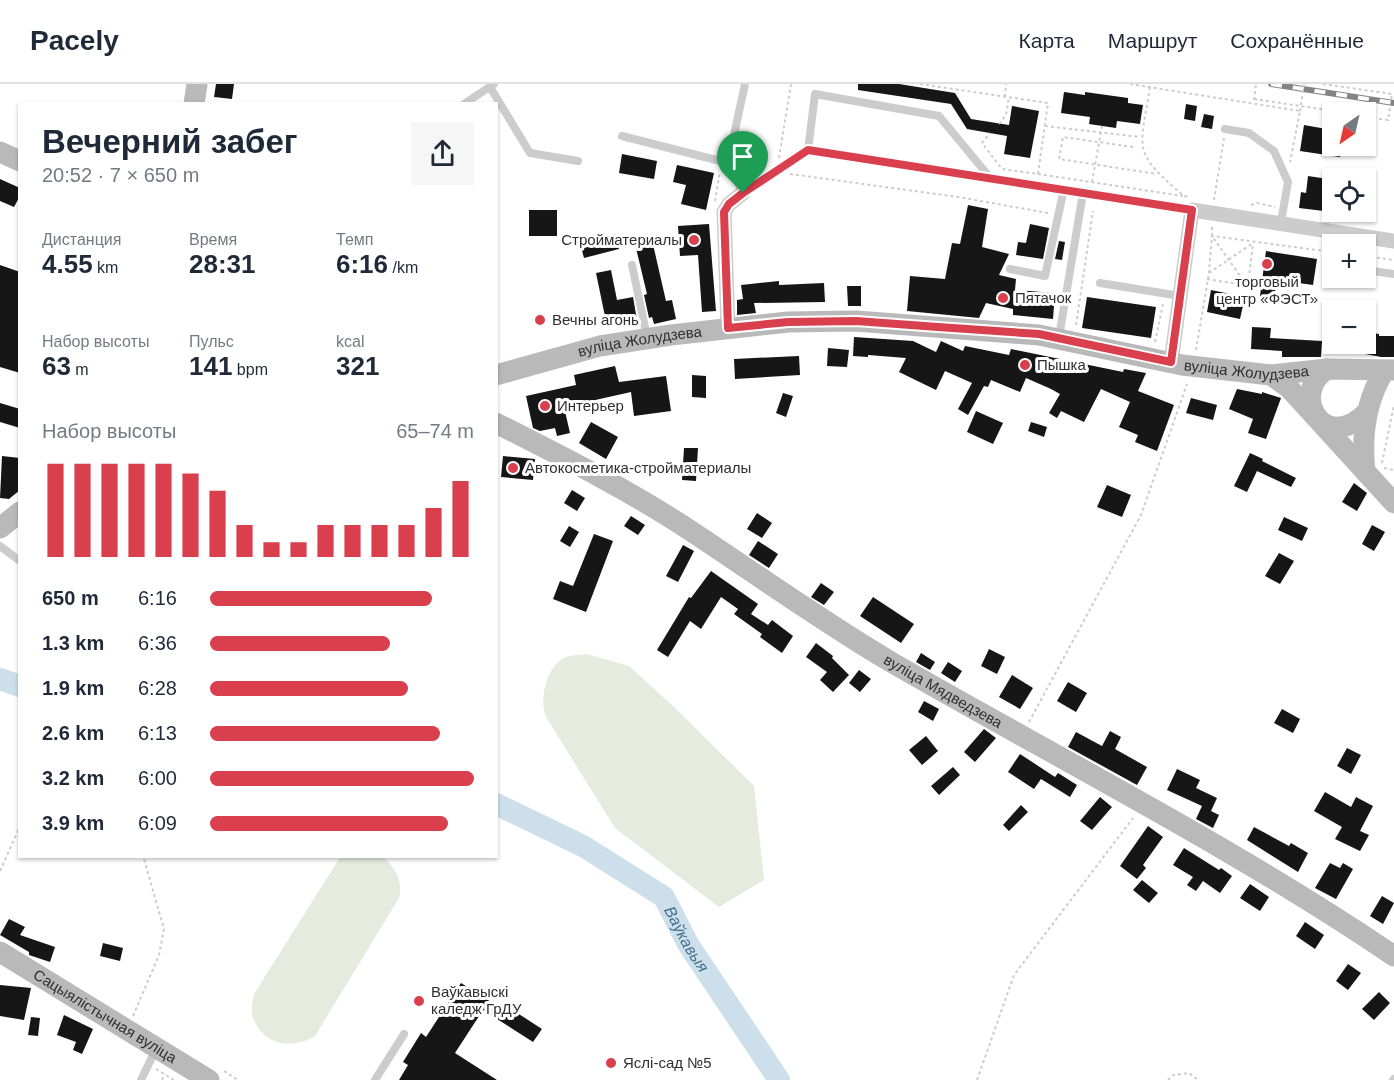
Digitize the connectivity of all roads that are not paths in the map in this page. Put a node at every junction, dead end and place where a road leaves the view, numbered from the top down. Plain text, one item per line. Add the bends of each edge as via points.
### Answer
1 (197, 84) edge
2 (745, 84) edge
3 (492, 86) edge
4 (194, 102) edge
5 (467, 102) edge
6 (1226, 129) road end
7 (622, 136) dead end
8 (808, 150) junction
9 (0, 152) edge
10 (18, 160) edge
11 (578, 161) dead end
12 (728, 163) junction
13 (992, 180) junction
14 (1064, 189) junction
15 (743, 193) junction
16 (1083, 193) junction
17 (1193, 204) junction
18 (1279, 215) junction
19 (1330, 234) edge
20 (1376, 240) edge
21 (1394, 241) edge
22 (632, 265) dead end
23 (1010, 269) dead end
24 (1376, 272) edge
25 (1394, 274) edge
26 (1100, 284) dead end
27 (1180, 296) junction
28 (728, 328) junction
29 (1067, 333) junction
30 (647, 339) junction
31 (1171, 362) junction
32 (1332, 369) junction
33 (1389, 370) edge
34 (498, 374) edge
35 (1271, 375) junction
36 (1368, 408) junction
37 (1317, 418) junction
38 (498, 424) edge
39 (1373, 469) junction
40 (1394, 503) edge
41 (18, 514) edge
42 (0, 528) edge
43 (0, 546) edge
44 (18, 560) edge
45 (0, 952) edge
46 (1394, 956) edge
47 (404, 1034) dead end
48 (153, 1056) junction
49 (141, 1080) edge
50 (209, 1080) edge
51 (375, 1080) edge

1 - 4 street
2 - 12 lane
3 - 5 lane
3 - 11 lane via 530,153
6 - 18 lane via 1249,134 1274,151 1288,182
7 - 12 lane
8 - 13 lane
8 - 13 lane via 815,94 939,116
8 - 15 lane
9 - 10 street
12 - 15 lane
13 - 14 lane
14 - 16 lane
14 - 23 lane via 1045,276
15 - 28 street via 724,212
16 - 17 lane
16 - 29 lane via 1073,248
17 - 18 street
17 - 27 street
18 - 19 street
20 - 21 street
22 - 30 lane
24 - 25 lane
26 - 27 lane
27 - 31 street
28 - 29 street, вуліца Жолудзева via 856,321
28 - 30 street, вуліца Жолудзева
29 - 31 street, вуліца Жолудзева
30 - 34 street, вуліца Жолудзева via 600,346
31 - 35 street, вуліца Жолудзева
32 - 33 street, вуліца Жолудзева
32 - 35 street, вуліца Жолудзева
32 - 36 street via 1355,379 1366,394
32 - 37 street via 1315,380 1311,388 1310,403
33 - 36 street via 1375,387
35 - 37 street via 1290,388
36 - 37 street via 1356,423 1340,428
36 - 39 street via 1363,454
37 - 39 street
38 - 46 street, вуліца Мядведзева via 603,478 891,662 1144,803 1342,920
39 - 40 street
41 - 42 street
43 - 44 lane
45 - 48 street, Сацыялістычная вуліца
47 - 51 lane
48 - 49 lane
48 - 50 street, Сацыялістычная вуліца

